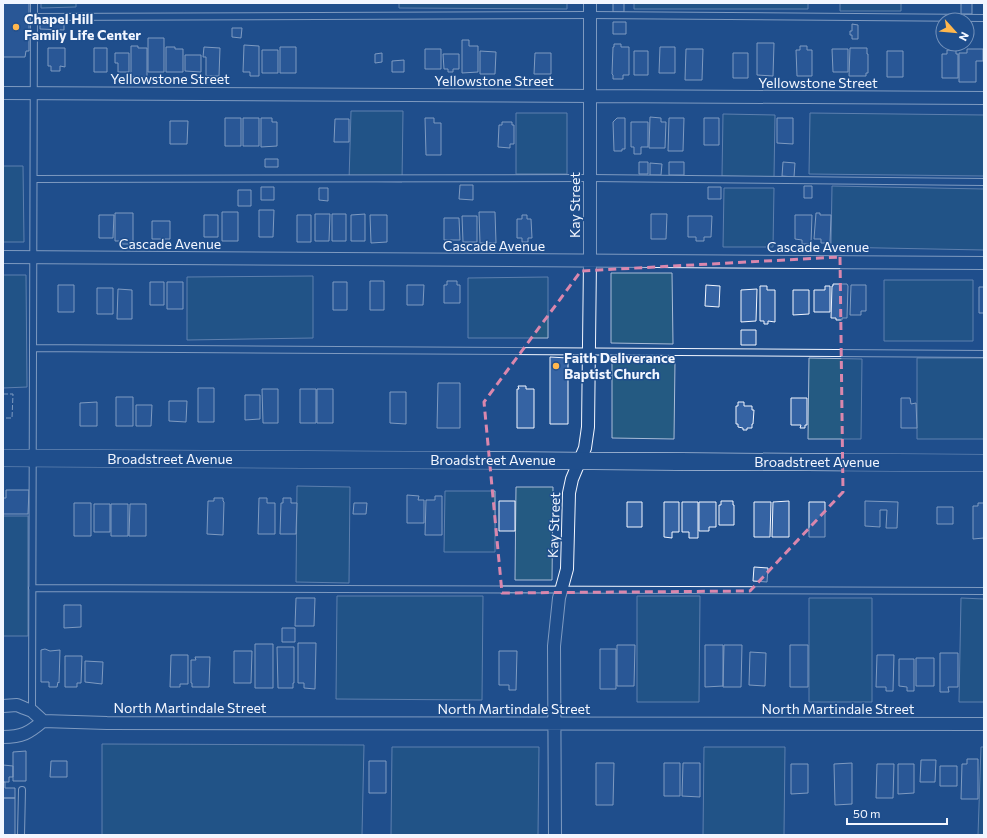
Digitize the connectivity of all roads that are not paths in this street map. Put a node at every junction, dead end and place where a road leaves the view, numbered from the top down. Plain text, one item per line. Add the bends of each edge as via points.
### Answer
1 (34, 3) edge
2 (590, 9) edge
3 (34, 17) junction
4 (984, 18) edge
5 (3, 93) edge
6 (35, 93) junction
7 (590, 97) junction
8 (984, 98) edge
9 (590, 178) junction
10 (34, 179) junction
11 (984, 182) edge
12 (3, 258) edge
13 (34, 258) junction
14 (590, 261) junction
15 (984, 263) edge
16 (34, 348) junction
17 (589, 352) junction
18 (984, 354) edge
19 (3, 458) edge
20 (33, 458) junction
21 (581, 461) junction
22 (984, 463) edge
23 (32, 588) junction
24 (561, 589) junction
25 (984, 591) edge
26 (3, 706) edge
27 (32, 711) junction
28 (43, 721) junction
29 (554, 724) junction
30 (984, 724) edge
31 (3, 737) edge
32 (22, 790) dead end
33 (22, 835) edge
34 (555, 835) edge

1 - 3 lane
2 - 3 lane
2 - 4 lane
2 - 7 street, Kay Street
3 - 6 lane
5 - 6 street, Yellowstone Street
6 - 7 street, Yellowstone Street
6 - 10 lane
7 - 8 street, Yellowstone Street
7 - 9 street, Kay Street
9 - 10 lane
9 - 11 lane
9 - 14 street, Kay Street
10 - 13 lane
12 - 13 street, Cascade Avenue
13 - 14 street, Cascade Avenue
13 - 16 lane
14 - 15 street, Cascade Avenue
14 - 17 street, Kay Street
16 - 17 lane
16 - 20 lane
17 - 18 lane
17 - 21 street, Kay Street via 588,427
19 - 20 street, Broadstreet Avenue
20 - 21 street, Broadstreet Avenue
20 - 23 lane
21 - 22 street, Broadstreet Avenue
21 - 24 street, Kay Street via 568,493 567,559
23 - 24 lane
23 - 27 lane
24 - 25 lane
24 - 29 street, Kay Street via 554,646
26 - 27 street via 17,706
27 - 28 street
28 - 29 street, North Martindale Street
28 - 31 street via 24,735
29 - 30 street, North Martindale Street
29 - 34 street, Kay Street
32 - 33 lane

